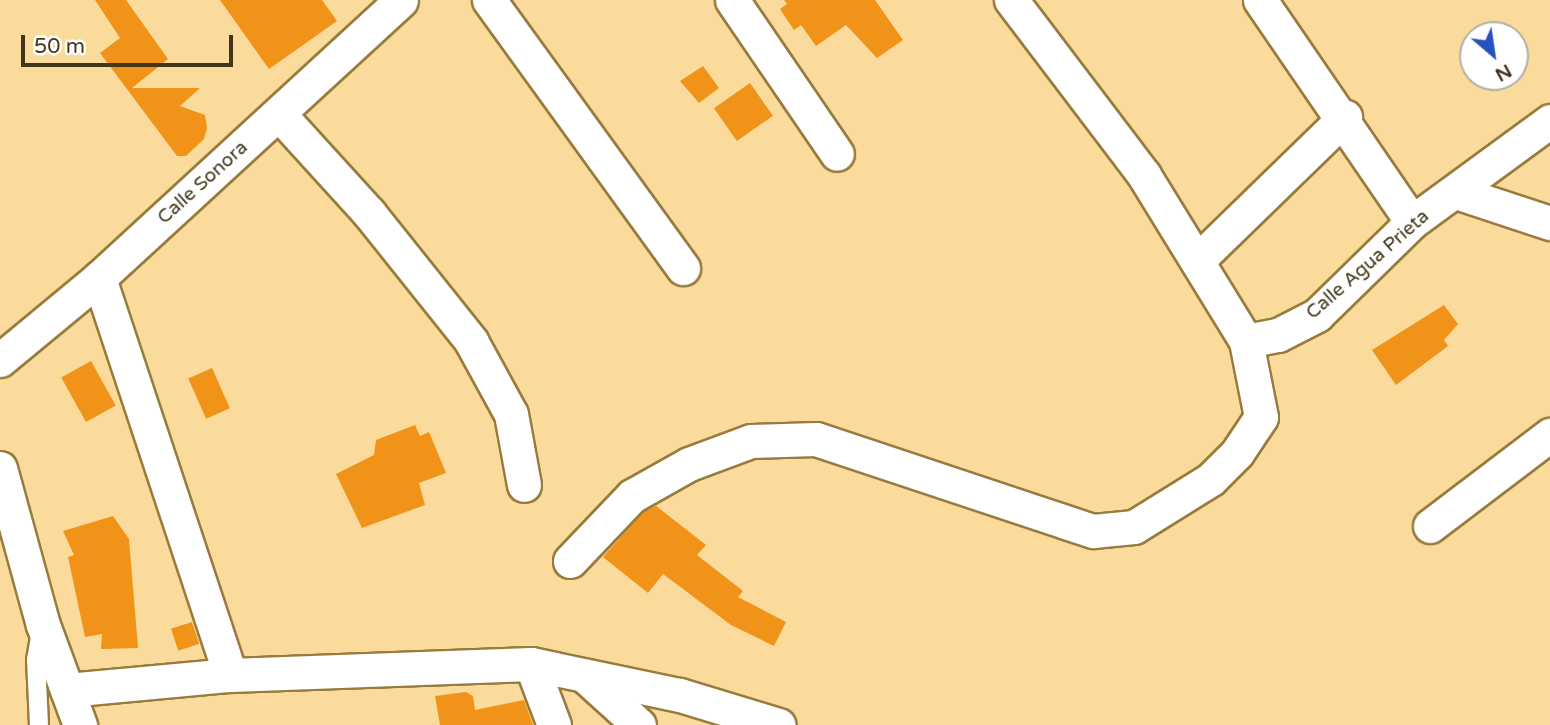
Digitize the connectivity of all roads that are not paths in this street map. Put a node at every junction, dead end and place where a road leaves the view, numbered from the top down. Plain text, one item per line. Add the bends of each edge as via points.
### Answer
1 (401, 0) edge
2 (489, 0) edge
3 (732, 0) edge
4 (1011, 0) edge
5 (1261, 0) edge
6 (279, 114) junction
7 (1345, 117) junction
8 (1550, 121) edge
9 (837, 154) dead end
10 (1455, 192) junction
11 (1412, 222) junction
12 (1550, 223) edge
13 (1199, 258) junction
14 (683, 268) dead end
15 (99, 278) junction
16 (1246, 341) junction
17 (0, 360) edge
18 (1550, 435) edge
19 (0, 468) edge
20 (524, 485) dead end
21 (1430, 526) dead end
22 (570, 561) dead end
23 (43, 625) junction
24 (531, 664) junction
25 (230, 675) junction
26 (587, 678) junction
27 (67, 690) junction
28 (39, 725) edge
29 (80, 725) edge
30 (554, 725) edge
31 (639, 725) edge
32 (779, 725) edge

1 - 6 street, Calle Sonora
2 - 14 street
3 - 9 street
4 - 13 street
5 - 7 street
6 - 15 street, Calle Sonora
6 - 20 street via 369,213 471,341 511,414
7 - 11 street
7 - 13 street
8 - 10 street, Calle Agua Prieta
10 - 11 street, Calle Agua Prieta
10 - 12 street
11 - 16 street, Calle Agua Prieta via 1317,315 1278,335
13 - 16 street
15 - 17 street, Calle Sonora
15 - 25 street
16 - 22 street via 1261,418 1211,479 1134,527 1093,531 816,439 751,441 688,464 632,496
18 - 21 street
19 - 23 street
23 - 27 street
23 - 28 lane via 36,660
24 - 25 street
24 - 26 street
24 - 30 street
25 - 27 street
26 - 31 street
26 - 32 street via 680,695
27 - 29 street

